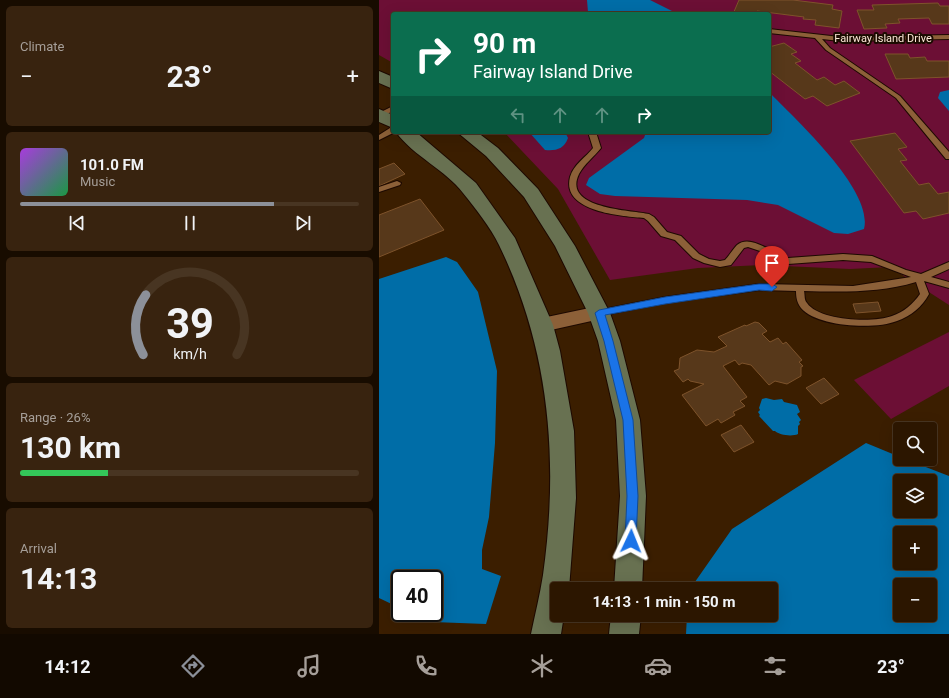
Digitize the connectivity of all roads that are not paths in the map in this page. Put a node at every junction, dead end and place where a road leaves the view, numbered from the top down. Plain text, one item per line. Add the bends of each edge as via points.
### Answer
1 (771, 31) edge
2 (817, 37) junction
3 (949, 37) edge
4 (379, 76) edge
5 (391, 83) edge
6 (391, 131) edge
7 (407, 134) edge
8 (469, 134) edge
9 (593, 134) edge
10 (379, 138) edge
11 (949, 157) edge
12 (397, 183) dead end
13 (379, 190) edge
14 (949, 265) edge
15 (920, 277) junction
16 (949, 285) edge
17 (799, 288) junction
18 (599, 313) junction
19 (542, 325) junction
20 (629, 582) edge
21 (625, 622) edge
22 (546, 634) edge
23 (624, 634) edge

1 - 2 lane, Fairway Island Drive
2 - 3 lane, Fairway Island Drive via 870,40
2 - 11 lane, Fairway Island Drive via 828,49 898,97
4 - 5 street
6 - 10 lane
7 - 19 street via 469,187 508,243
8 - 18 street via 492,152 531,193 565,246
9 - 15 lane via 597,148 575,176 573,185 580,198 605,211 646,216 664,234 678,238 696,256 707,261 728,263 741,246 748,244 763,249 778,259 788,261 843,257 872,259
12 - 13 lane
14 - 15 lane
15 - 16 lane
15 - 17 lane via 906,282 853,289
15 - 17 lane via 925,294 913,308 888,322 870,324 837,320 809,310 803,303
17 - 18 lane via 759,287 665,300
18 - 19 street
18 - 20 street via 611,347 628,420 633,496
19 - 22 street via 549,351 562,431 563,498 557,575
21 - 23 street

